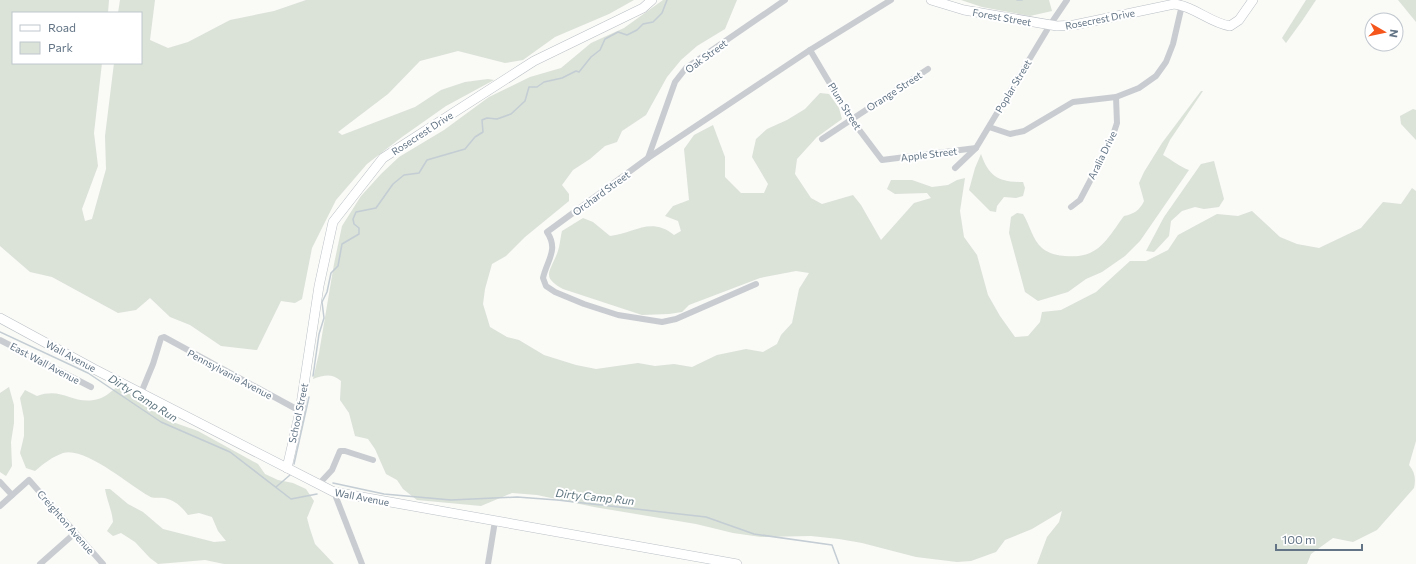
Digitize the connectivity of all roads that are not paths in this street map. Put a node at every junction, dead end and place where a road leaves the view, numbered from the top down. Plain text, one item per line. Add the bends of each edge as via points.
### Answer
1 (652, 0) edge
2 (785, 0) edge
3 (891, 0) edge
4 (931, 0) edge
5 (1067, 0) edge
6 (1253, 0) edge
7 (1182, 5) junction
8 (1050, 25) junction
9 (810, 50) junction
10 (928, 69) dead end
11 (1116, 97) junction
12 (851, 119) junction
13 (989, 127) junction
14 (822, 140) dead end
15 (976, 148) junction
16 (648, 158) junction
17 (882, 160) joint
18 (955, 168) dead end
19 (1071, 207) dead end
20 (756, 284) dead end
21 (0, 318) edge
22 (0, 340) edge
23 (309, 358) joint
24 (91, 387) dead end
25 (141, 393) junction
26 (300, 410) junction
27 (373, 460) dead end
28 (287, 468) junction
29 (0, 482) edge
30 (318, 484) junction
31 (334, 492) junction
32 (12, 495) junction
33 (0, 506) edge
34 (494, 521) junction
35 (75, 533) junction
36 (40, 564) edge
37 (103, 564) edge
38 (362, 564) edge
39 (488, 564) edge
40 (737, 564) edge

1 - 23 street, Rosecrest Drive via 643,8 534,61 383,158 333,222 319,286
2 - 16 street, Oak Street via 686,68 675,82
3 - 9 street, Orchard Street
4 - 8 street, Forest Street via 964,10
5 - 8 street, Poplar Street
6 - 7 street via 1239,20 1230,26
7 - 8 street, Rosecrest Drive via 1174,4 1074,25
7 - 11 street via 1173,44 1166,62 1156,76 1139,88
8 - 13 street, Poplar Street
9 - 12 street, Plum Street
9 - 16 street, Orchard Street
10 - 12 street, Orange Street
11 - 13 street via 1073,102 1024,131 1010,134
11 - 19 street, Aralia Drive via 1117,123 1111,141 1080,200
12 - 14 street, Orange Street
12 - 17 street, Plum Street
13 - 15 street, Poplar Street
15 - 17 street, Apple Street
15 - 18 street, Poplar Street
16 - 20 street, Orchard Street via 547,232 553,240 553,250 543,278 546,286 584,304 618,315 662,322 676,319
21 - 25 street, Wall Avenue
22 - 24 street, East Wall Avenue
23 - 26 street, School Street
25 - 26 street, Pennsylvania Avenue via 161,338 164,337
25 - 28 street, Wall Avenue
26 - 28 street, School Street
27 - 30 street via 340,451 332,470
28 - 30 street, Wall Avenue
29 - 32 street
30 - 31 street, Wall Avenue
31 - 34 street, Wall Avenue
31 - 38 street
32 - 33 street
32 - 35 street, Creighton Avenue via 29,480
34 - 39 street
34 - 40 street, Wall Avenue
35 - 36 street
35 - 37 street, Creighton Avenue

